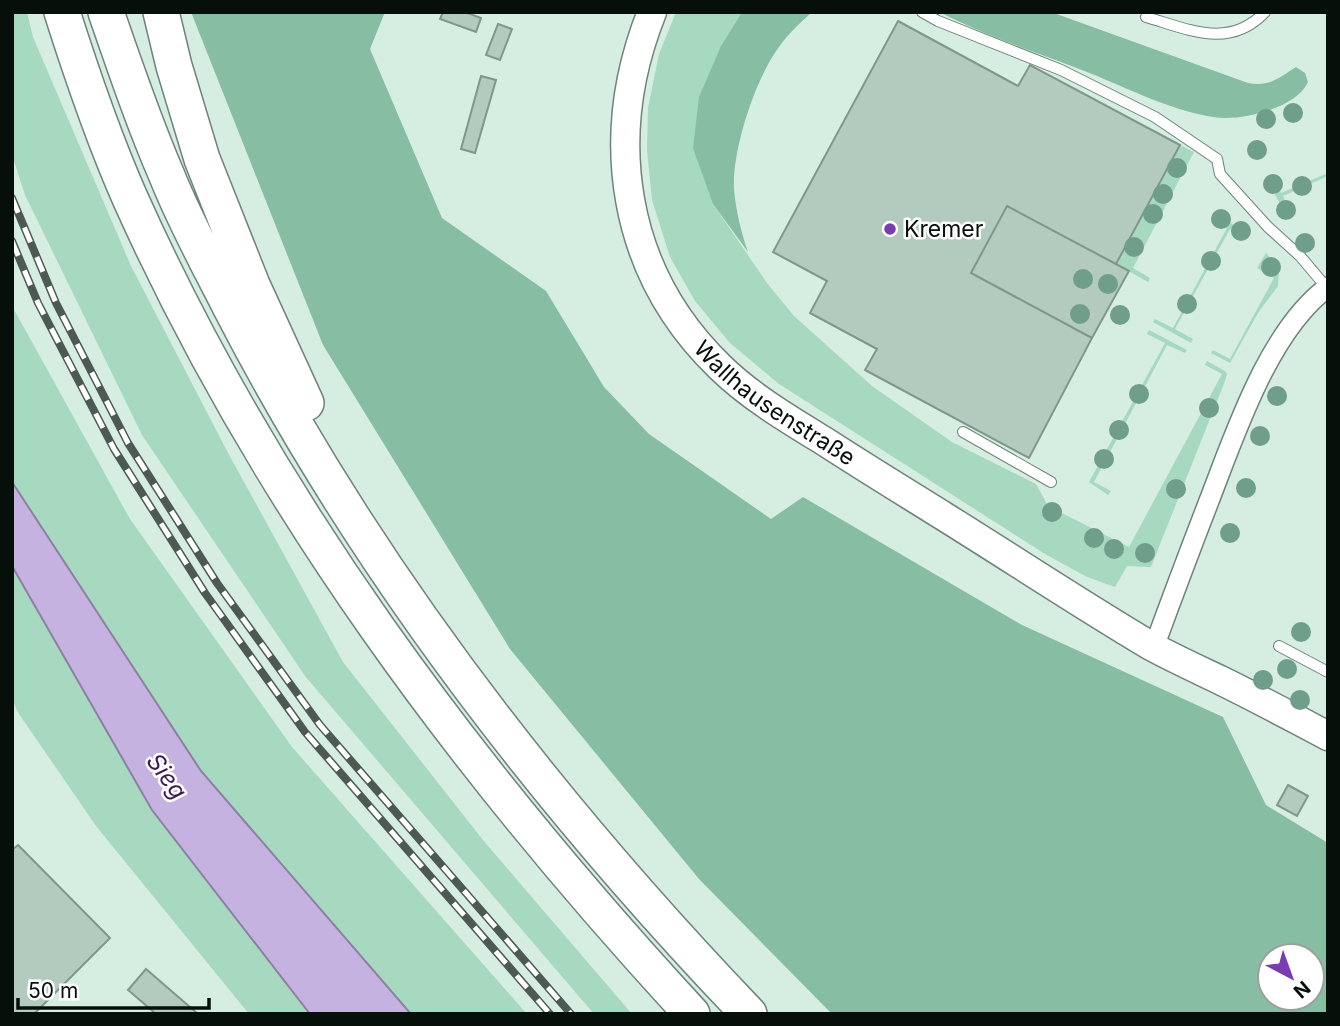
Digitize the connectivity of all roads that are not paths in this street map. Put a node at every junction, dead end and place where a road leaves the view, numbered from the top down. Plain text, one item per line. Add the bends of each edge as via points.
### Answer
1 (62, 12) edge
2 (106, 12) edge
3 (161, 12) edge
4 (652, 12) edge
5 (922, 12) edge
6 (1265, 12) edge
7 (1146, 17) dead end
8 (1327, 287) edge
9 (963, 432) dead end
10 (1051, 482) dead end
11 (394, 579) junction
12 (1279, 646) dead end
13 (1154, 647) junction
14 (1328, 672) edge
15 (1328, 736) edge
16 (692, 1014) edge
17 (749, 1014) edge

1 - 16 highway via 89,95 168,279 254,440 303,519 398,658 489,778 555,861
2 - 11 highway via 167,177 205,258 290,416
3 - 11 highway via 202,159 252,285
4 - 13 street, Wallhausenstraße via 631,77 626,113 628,185 646,256 698,343 746,390 774,409
5 - 8 lane via 1061,70 1155,117 1217,159 1220,174
6 - 7 lane via 1235,33 1205,34
8 - 13 street via 1297,316 1269,359 1225,459
9 - 10 lane
11 - 17 highway via 514,742 589,834
12 - 14 lane
13 - 15 street, Wallhausenstraße

